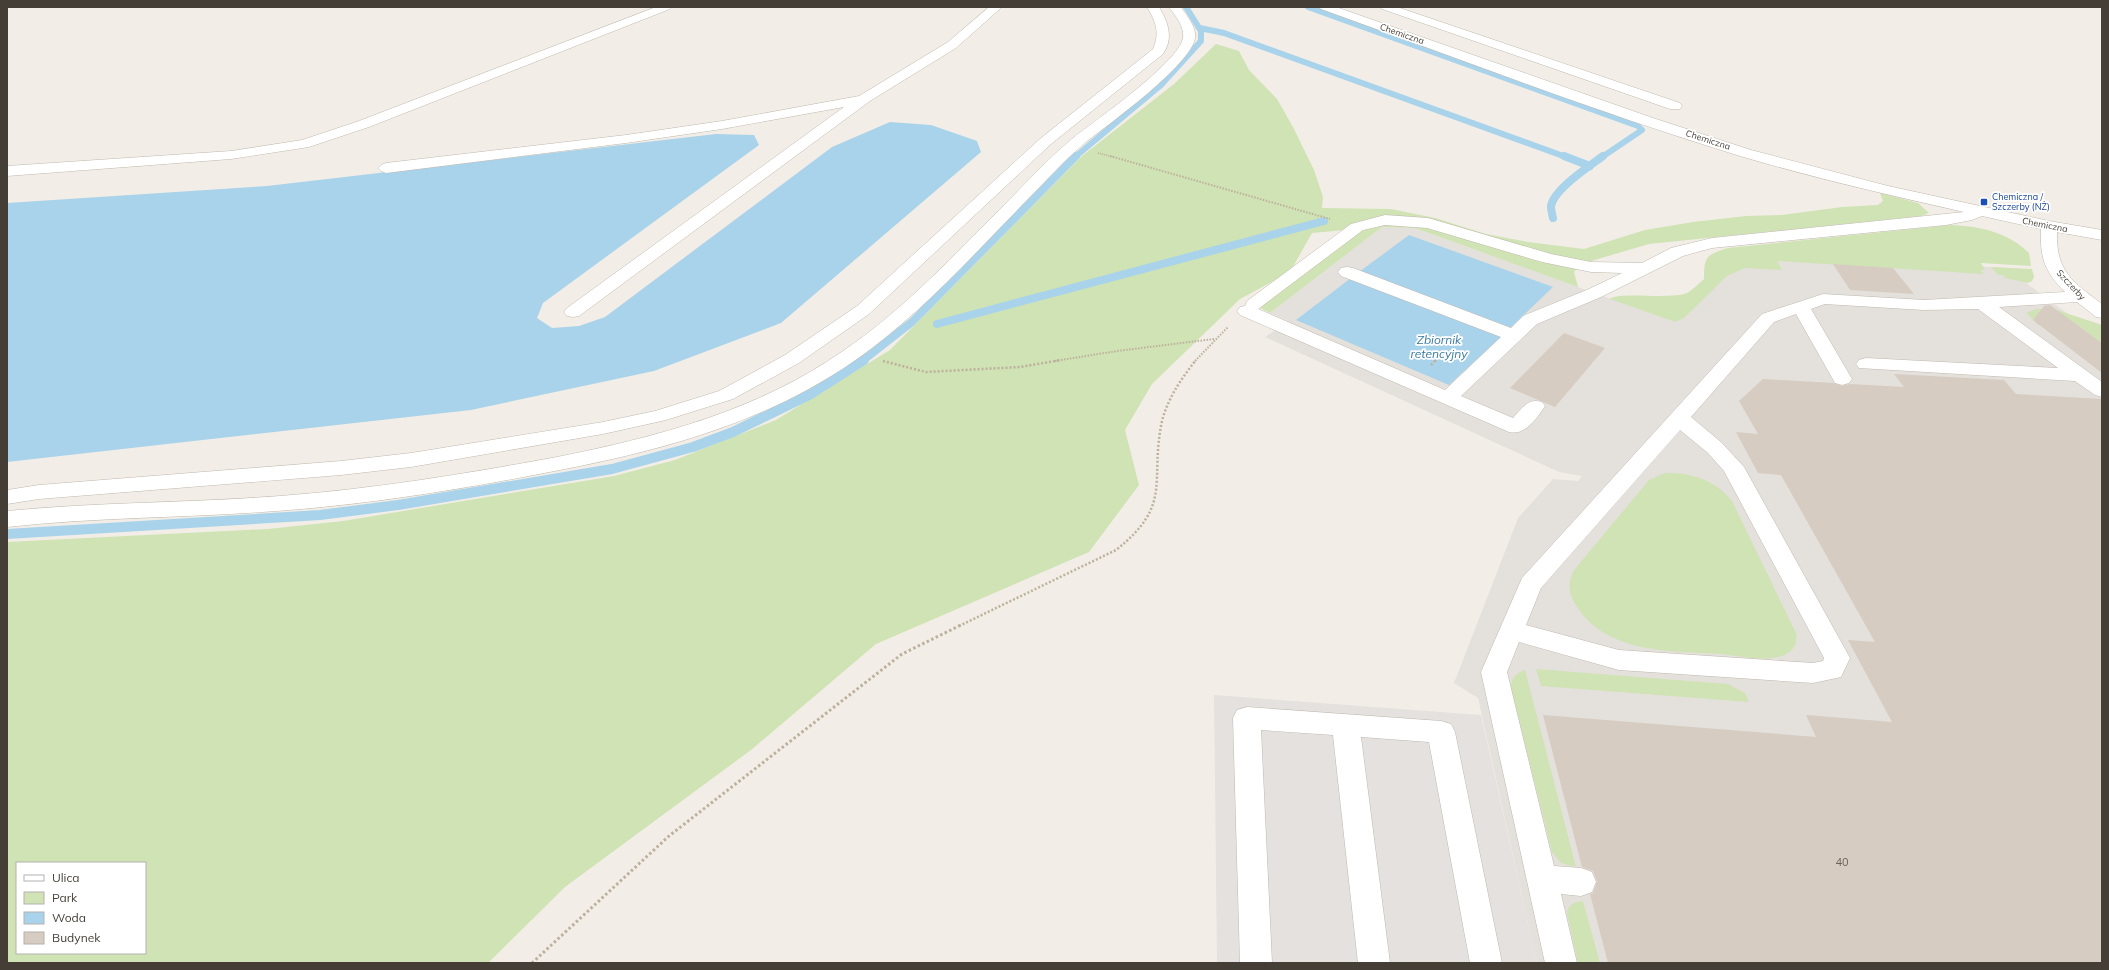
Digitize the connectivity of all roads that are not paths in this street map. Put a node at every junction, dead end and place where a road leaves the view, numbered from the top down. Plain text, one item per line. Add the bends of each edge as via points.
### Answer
1 (666, 7) edge
2 (996, 7) edge
3 (1153, 7) edge
4 (1175, 7) edge
5 (1325, 7) edge
6 (1386, 7) edge
7 (865, 98) junction
8 (1675, 106) dead end
9 (386, 168) dead end
10 (7, 170) edge
11 (1980, 211) junction
12 (2050, 226) junction
13 (2102, 235) edge
14 (1644, 268) junction
15 (1347, 272) dead end
16 (2080, 296) junction
17 (1982, 303) junction
18 (1801, 307) junction
19 (573, 312) dead end
20 (2102, 313) edge
21 (1514, 336) junction
22 (1866, 364) dead end
23 (2080, 375) junction
24 (1842, 379) dead end
25 (2102, 391) edge
26 (1448, 398) junction
27 (1535, 406) dead end
28 (1679, 418) junction
29 (7, 497) edge
30 (7, 519) edge
31 (1512, 630) junction
32 (1346, 725) junction
33 (1542, 879) junction
34 (1581, 882) dead end
35 (1256, 963) edge
36 (1374, 963) edge
37 (1486, 963) edge
38 (1561, 963) edge

1 - 10 street via 364,124 304,144 231,155
2 - 7 street via 952,46
3 - 29 street via 1164,32 1164,40 1159,51 1046,141 862,310 792,359 726,395 659,416 603,428 411,460
4 - 30 street via 1189,32 1189,40 1175,60 1072,147 919,298 856,350 770,403 651,444 491,477 286,503 86,512
5 - 11 street, Chemiczna via 1648,121 1738,150 1886,190
6 - 8 street
7 - 9 street via 722,125
7 - 19 street
11 - 12 street, Chemiczna
11 - 14 street via 1966,217 1946,220 1712,243 1677,252
12 - 13 street, Chemiczna
12 - 16 street, Szczerby via 2048,247 2052,264
14 - 21 street via 1595,293 1530,320
14 - 26 street via 1591,267 1548,258 1428,224 1385,220 1356,227 1249,308
15 - 21 street
16 - 17 street
16 - 20 street, Szczerby
17 - 18 street via 1924,305 1823,299
17 - 23 street
18 - 24 street
18 - 28 street via 1768,318
21 - 26 street
22 - 23 street
23 - 25 street
26 - 27 street via 1516,427
28 - 31 street via 1531,584
28 - 31 street via 1733,467 1837,658 1832,670 1813,673 1619,660
31 - 33 street via 1494,672
32 - 35 street via 1246,718
32 - 36 street
32 - 37 street via 1441,732
33 - 34 street
33 - 38 street

